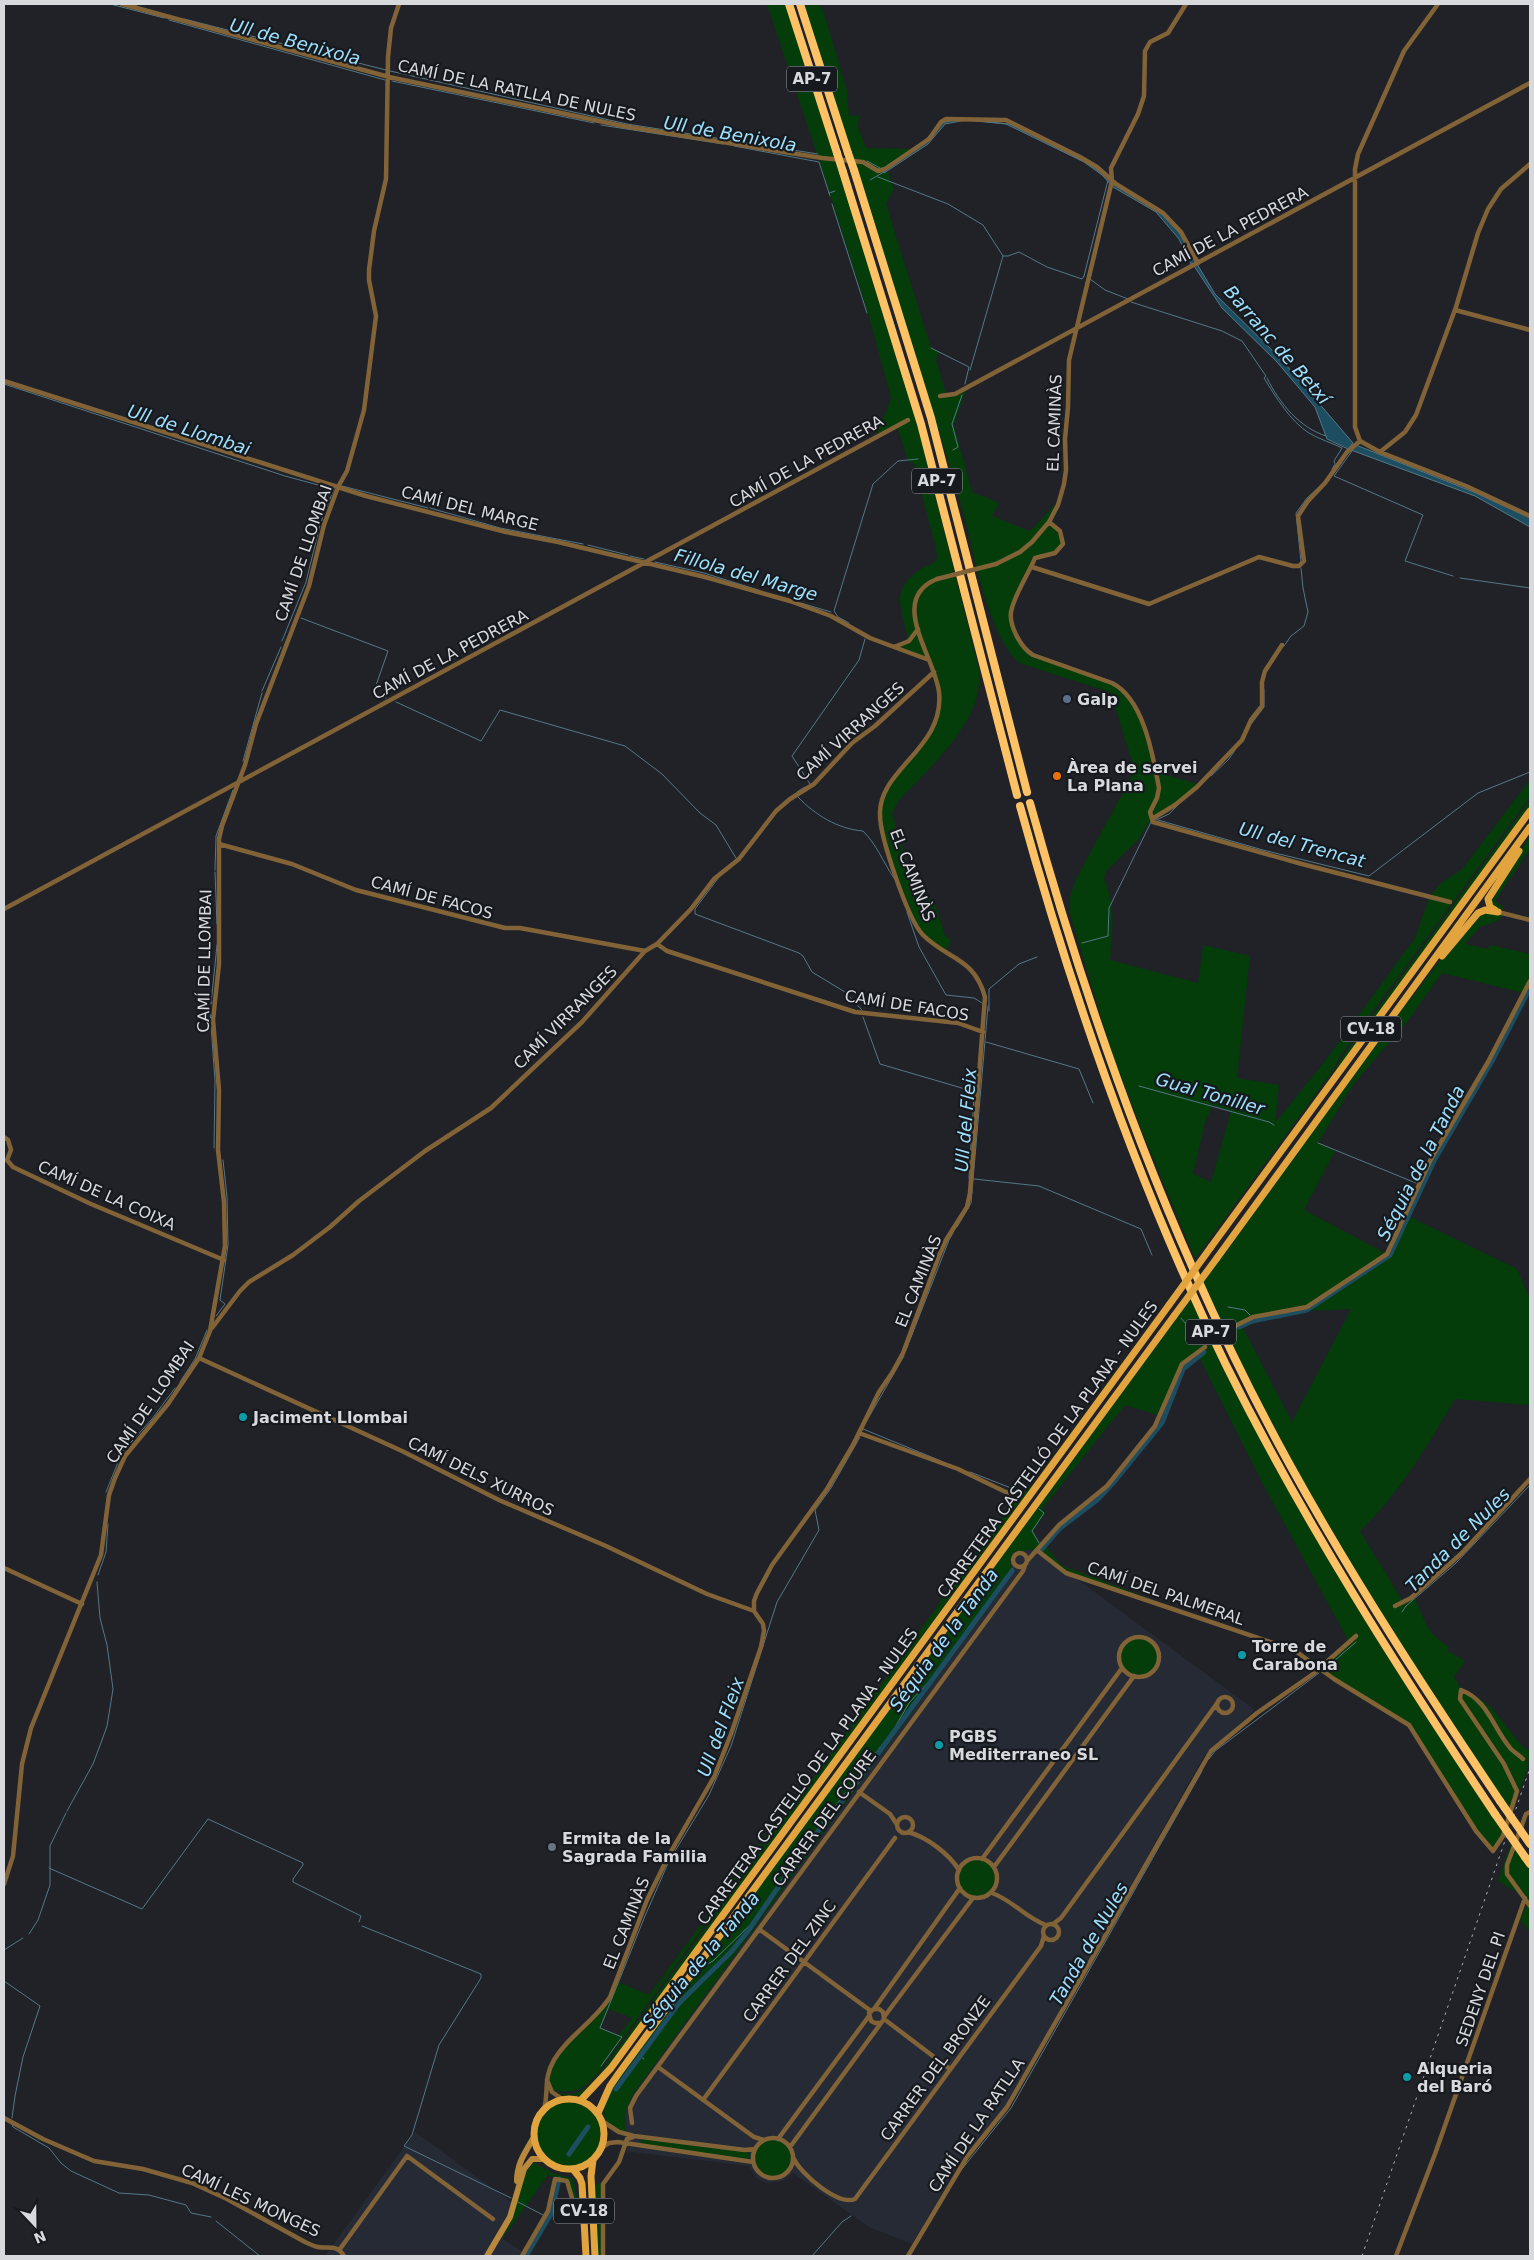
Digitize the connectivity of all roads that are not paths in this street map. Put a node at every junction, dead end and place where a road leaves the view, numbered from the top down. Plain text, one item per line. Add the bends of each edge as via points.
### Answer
1 (122, 4) edge
2 (399, 4) edge
3 (789, 4) edge
4 (800, 4) edge
5 (1186, 4) edge
6 (1438, 4) edge
7 (388, 73) junction
8 (1530, 83) edge
9 (1530, 164) edge
10 (1355, 178) junction
11 (1112, 181) junction
12 (1198, 263) junction
13 (1455, 310) junction
14 (1076, 329) junction
15 (1530, 330) edge
16 (4, 381) edge
17 (940, 396) dead end
18 (908, 420) dead end
19 (1360, 441) junction
20 (1380, 452) junction
21 (338, 487) junction
22 (1530, 516) edge
23 (1049, 522) junction
24 (645, 563) junction
25 (1032, 567) junction
26 (918, 629) junction
27 (1282, 645) dead end
28 (894, 647) junction
29 (929, 660) junction
30 (934, 672) junction
31 (240, 782) junction
32 (1027, 792) dead end
33 (1017, 795) dead end
34 (1030, 803) dead end
35 (1020, 806) dead end
36 (1530, 811) edge
37 (1152, 819) junction
38 (1530, 827) edge
39 (1530, 833) edge
40 (219, 844) junction
41 (1450, 902) dead end
42 (4, 909) edge
43 (1498, 912) junction
44 (1530, 920) edge
45 (657, 944) junction
46 (645, 951) junction
47 (1530, 981) edge
48 (1383, 1030) junction
49 (983, 1032) junction
50 (4, 1137) edge
51 (224, 1260) junction
52 (1232, 1327) dead end
53 (210, 1331) junction
54 (1206, 1347) dead end
55 (199, 1358) junction
56 (860, 1433) junction
57 (1530, 1479) edge
58 (1012, 1495) dead end
59 (1038, 1551) junction
60 (1023, 1553) junction
61 (1026, 1563) junction
62 (1016, 1566) junction
63 (4, 1568) edge
64 (1014, 1582) junction
65 (82, 1604) junction
66 (1395, 1606) dead end
67 (754, 1611) junction
68 (1356, 1636) dead end
69 (1122, 1668) junction
70 (1320, 1668) junction
71 (1134, 1676) junction
72 (1218, 1702) junction
73 (1220, 1712) junction
74 (1207, 1718) junction
75 (1523, 1758) dead end
76 (859, 1792) junction
77 (1530, 1812) edge
78 (890, 1814) junction
79 (900, 1818) junction
80 (896, 1823) junction
81 (913, 1826) junction
82 (898, 1830) junction
83 (906, 1833) junction
84 (918, 1835) junction
85 (895, 1838) junction
86 (1530, 1845) edge
87 (982, 1859) junction
88 (953, 1860) junction
89 (1528, 1861) edge
90 (965, 1863) junction
91 (994, 1868) junction
92 (959, 1870) junction
93 (4, 1884) edge
94 (960, 1888) junction
95 (995, 1888) junction
96 (992, 1893) junction
97 (1002, 1896) junction
98 (973, 1898) junction
99 (1525, 1898) junction
100 (1530, 1906) edge
101 (1061, 1918) junction
102 (1036, 1921) junction
103 (1052, 1924) junction
104 (1046, 1925) junction
105 (1058, 1928) junction
106 (759, 1929) junction
107 (1043, 1933) junction
108 (1050, 1940) junction
109 (1040, 1946) junction
110 (804, 1962) junction
111 (871, 2012) junction
112 (883, 2020) junction
113 (658, 2067) junction
114 (950, 2069) junction
115 (547, 2079) junction
116 (562, 2099) junction
117 (581, 2100) junction
118 (703, 2100) junction
119 (544, 2109) junction
120 (598, 2113) junction
121 (4, 2118) edge
122 (602, 2122) junction
123 (632, 2123) dead end
124 (634, 2136) junction
125 (534, 2137) junction
126 (754, 2137) junction
127 (778, 2139) junction
128 (764, 2140) junction
129 (624, 2144) junction
130 (636, 2146) junction
131 (756, 2147) junction
132 (790, 2147) junction
133 (602, 2148) junction
134 (624, 2152) junction
135 (545, 2159) junction
136 (794, 2159) junction
137 (593, 2160) junction
138 (753, 2162) junction
139 (573, 2169) junction
140 (790, 2170) junction
141 (801, 2171) junction
142 (516, 2189) junction
143 (572, 2209) dead end
144 (493, 2219) dead end
145 (340, 2249) junction
146 (344, 2256) edge
147 (487, 2256) edge
148 (522, 2256) edge
149 (586, 2256) edge
150 (595, 2256) edge
151 (604, 2256) edge
152 (908, 2256) edge
153 (1396, 2256) edge

1 - 7 street, CAMÍ DE LA RATLLA DE NULES
2 - 7 street, CAMÍ DE LLOMBAI via 391,28
3 - 33 highway, AP-7, bridge via 922,424
4 - 32 highway, AP-7, bridge via 931,418
5 - 11 street, EL CAMINÀS via 1168,33 1150,42 1145,50 1144,96 1112,168
6 - 10 street via 1404,51 1359,152
7 - 11 street, CAMÍ DE LA RATLLA DE NULES via 623,126 863,162 878,171 929,139 946,119 1006,120 1080,157
7 - 21 street, CAMÍ DE LLOMBAI via 386,179 369,270 376,316 364,410 347,471
8 - 10 street, CAMÍ DE LA PEDRERA
9 - 13 street via 1501,189 1488,209
10 - 12 street, CAMÍ DE LA PEDRERA
10 - 19 street via 1354,427
11 - 12 street, CAMÍ DE LA RATLLA DE NULES via 1163,213 1182,233
11 - 14 street, EL CAMINÀS
12 - 14 street, CAMÍ DE LA PEDRERA
13 - 15 street
13 - 20 street via 1416,415 1405,432
14 - 17 street, CAMÍ DE LA PEDRERA via 955,394
14 - 23 street, EL CAMINÀS via 1068,372 1066,470 1058,505
16 - 21 street, CAMÍ DEL MARGE
18 - 24 street, CAMÍ DE LA PEDRERA
19 - 20 street
19 - 25 street via 1347,452 1298,516 1304,561 1300,566 1259,558 1149,604
20 - 22 street
21 - 24 street, CAMÍ DEL MARGE via 506,532
21 - 31 street, CAMÍ DE LLOMBAI via 324,525 309,586 256,724
23 - 25 street via 1060,531 1063,544 1055,552 1035,558
23 - 26 street, EL CAMINÀS, bridge via 1020,552 996,564 926,583 919,589 913,606
24 - 28 street, CAMÍ DEL MARGE via 790,602 831,616
24 - 31 street, CAMÍ DE LA PEDRERA
25 - 37 street via 1011,612 1021,645 1033,655 1116,685 1135,706 1142,721 1159,788 1150,812
26 - 28 street via 909,640
26 - 29 street, EL CAMINÀS
27 - 37 street via 1265,671 1262,706 1242,740 1197,787
28 - 29 street, CAMÍ DEL MARGE
29 - 30 street, EL CAMINÀS
30 - 45 street, CAMÍ VIRRANGES via 852,743 814,784 776,811 739,858 714,879
30 - 49 street, EL CAMINÀS via 939,691 936,718 930,735 886,790 881,801 881,826 917,927 936,946 962,961 982,988 986,1010
31 - 40 street, CAMÍ DE LLOMBAI via 222,826
31 - 42 street, CAMÍ DE LA PEDRERA
34 - 86 highway, AP-7, bridge via 1061,915 1103,1043 1138,1138 1209,1302 1290,1464 1324,1524 1440,1711
35 - 89 highway, AP-7, bridge via 1050,917 1093,1047 1128,1142 1194,1298 1315,1531 1425,1709
36 - 117 main road, CARRETERA CASTELLÓ DE LA PLANA - NULES / CV-18, bridge via 611,2068
37 - 41 street via 1153,822 1302,864
38 - 48 main road, CARRETERA CASTELLÓ DE LA PLANA - NULES / CV-18
39 - 43 main road via 1488,899 1490,907
40 - 46 street, CAMÍ DE FACOS via 292,864 356,890 505,928
40 - 51 street, CAMÍ DE LLOMBAI via 219,956 213,1020 218,1150 225,1222
43 - 44 street
43 - 48 main road, CV-18 via 1485,910 1473,917
45 - 46 street, CAMÍ VIRRANGES
45 - 49 street, CAMÍ DE FACOS via 667,951 855,1012 958,1023
46 - 53 street, CAMÍ VIRRANGES via 582,1022 491,1108 425,1151 293,1255 249,1282
47 - 52 street via 1488,1062 1431,1159 1387,1254 1307,1306 1253,1317
48 - 120 main road, CARRETERA CASTELLÓ DE LA PLANA - NULES / CV-18, bridge via 619,2073
49 - 56 street, EL CAMINÀS via 967,1207 946,1240 902,1353
50 - 51 street, CAMÍ DE LA COIXA via 11,1150 7,1160 13,1167
51 - 53 street, CAMÍ DE LLOMBAI
53 - 55 street, CAMÍ DE LLOMBAI
54 - 59 street, CARRER DEL COURE via 1182,1364 1155,1426 1107,1486 1059,1524
55 - 65 street, CAMÍ DE LLOMBAI via 120,1465 109,1495 101,1555
55 - 67 street, CAMÍ DELS XURROS via 402,1451 499,1500 707,1594
56 - 58 street via 958,1469
56 - 67 street, EL CAMINÀS via 826,1489 772,1565 756,1593
57 - 66 street via 1462,1553 1411,1598
59 - 60 street
59 - 61 street, CARRER DEL COURE
59 - 70 street, CAMÍ DEL PALMERAL via 1066,1573 1294,1650
60 - 61 street
60 - 62 street via 1018,1552 1013,1557 1012,1562
61 - 62 street
61 - 64 street, CARRER DEL COURE
62 - 64 street, CARRER DEL COURE
63 - 65 street
64 - 76 street, CARRER DEL COURE
65 - 93 street, CAMÍ DE LLOMBAI via 31,1728 22,1764 13,1856
67 - 115 street, EL CAMINÀS via 763,1624 761,1647 714,1777 647,1900 610,1997 562,2049
68 - 70 street, CAMÍ DE LA RATLLA
69 - 71 street
69 - 71 street via 1119,1656 1127,1640 1139,1637 1151,1641 1159,1652 1157,1666 1148,1675
69 - 87 street
70 - 75 street, CAMÍ DEL PALMERAL via 1409,1725 1471,1823 1493,1851 1503,1836 1517,1791 1504,1764 1460,1699 1460,1690 1468,1692 1484,1707 1510,1748
70 - 152 street, CAMÍ DE LA RATLLA via 1224,1739 1206,1758 1007,2107 967,2157
71 - 91 street
72 - 73 street
72 - 73 street via 1225,1697 1233,1702 1231,1712
72 - 74 street
73 - 74 street
74 - 101 street
76 - 78 street
76 - 106 street, CARRER DEL COURE
77 - 99 street via 1526,1814 1507,1865 1507,1874
78 - 79 street
78 - 80 street
79 - 80 street
79 - 81 street via 908,1817
80 - 82 street
81 - 83 street
81 - 84 street
82 - 83 street
82 - 85 street, CARRER DEL ZINC
83 - 84 street
83 - 85 street, CARRER DEL ZINC
84 - 88 street
85 - 110 street, CARRER DEL ZINC
87 - 90 street
87 - 91 street
88 - 90 street
88 - 92 street
90 - 92 street
91 - 95 street via 998,1877
92 - 94 street
94 - 98 street
94 - 111 street
95 - 96 street
95 - 97 street
96 - 97 street
96 - 98 street via 983,1898
97 - 102 street
98 - 112 street
99 - 100 street
99 - 153 street, SEDENY DEL PI
101 - 103 street
101 - 105 street
102 - 104 street
102 - 107 street
103 - 104 street
103 - 105 street
104 - 107 street
105 - 108 street via 1058,1935
106 - 110 street
106 - 113 street, CARRER DEL COURE
107 - 108 street
107 - 109 street, CARRER DEL BRONZE
108 - 109 street, CARRER DEL BRONZE
109 - 114 street, CARRER DEL BRONZE
110 - 111 street
110 - 118 street, CARRER DEL ZINC
111 - 112 street via 879,2009 884,2012
111 - 112 street via 871,2021 875,2024
111 - 127 street
112 - 114 street
112 - 132 street
113 - 118 street
113 - 123 street, CARRER DEL COURE via 630,2108
114 - 141 street, CARRER DEL BRONZE via 855,2199 848,2202 838,2199
115 - 116 street via 552,2092
115 - 119 street, EL CAMINÀS
116 - 117 main road
116 - 119 main road
117 - 120 main road
118 - 126 street
119 - 125 main road via 536,2122
120 - 122 main road
121 - 145 street, CAMÍ LES MONGES via 94,2161 143,2169 192,2183 316,2247
122 - 124 street
122 - 133 main road
124 - 129 street
124 - 131 street via 745,2150
125 - 135 main road
125 - 142 main road via 517,2168
126 - 128 street
126 - 131 street
127 - 128 street
127 - 132 street
128 - 131 street
129 - 130 street
129 - 133 street via 614,2142
129 - 134 street
130 - 134 street
130 - 138 street
131 - 138 street
132 - 136 street
133 - 137 main road
134 - 151 street via 604,2184
135 - 139 main road via 559,2168
135 - 142 main road via 532,2160 526,2165
136 - 140 street
136 - 141 street
137 - 139 main road
137 - 150 main road, CV-18
138 - 140 street via 766,2177 780,2177
139 - 149 main road, CV-18 via 582,2184
140 - 141 street
142 - 147 main road via 510,2217
143 - 148 street via 567,2181 555,2178 548,2211
144 - 145 street via 407,2156
145 - 146 street

